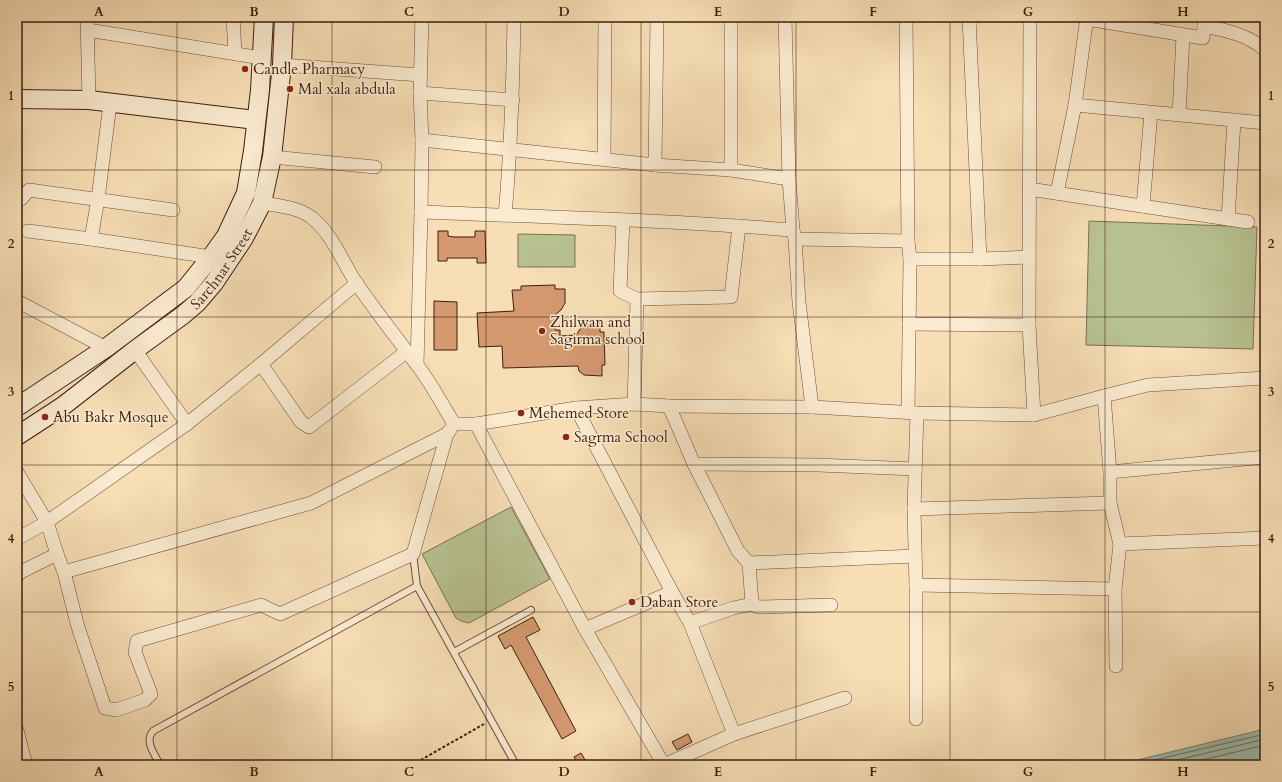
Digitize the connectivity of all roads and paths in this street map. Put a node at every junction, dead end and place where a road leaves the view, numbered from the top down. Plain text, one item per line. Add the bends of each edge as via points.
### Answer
1 (233, 17) edge
2 (264, 17) edge
3 (284, 17) edge
4 (422, 17) edge
5 (514, 17) edge
6 (605, 17) edge
7 (657, 17) edge
8 (731, 17) edge
9 (786, 17) edge
10 (906, 17) edge
11 (969, 17) edge
12 (1030, 17) edge
13 (1087, 18) edge
14 (1205, 22) edge
15 (87, 23) edge
16 (1183, 36) junction
17 (1265, 50) edge
18 (235, 54) junction
19 (261, 58) junction
20 (282, 65) junction
21 (420, 75) junction
22 (420, 93) junction
23 (17, 99) edge
24 (89, 100) junction
25 (513, 100) junction
26 (110, 104) junction
27 (1075, 105) junction
28 (1152, 112) junction
29 (1179, 114) junction
30 (256, 120) junction
31 (1234, 121) junction
32 (1265, 124) edge
33 (422, 140) junction
34 (511, 150) junction
35 (272, 157) junction
36 (604, 160) junction
37 (655, 165) junction
38 (375, 167) dead end
39 (731, 170) junction
40 (789, 179) junction
41 (1029, 189) junction
42 (1057, 193) junction
43 (17, 199) edge
44 (98, 199) junction
45 (262, 203) junction
46 (1143, 206) junction
47 (173, 210) dead end
48 (421, 212) junction
49 (506, 215) junction
50 (1228, 219) junction
51 (623, 220) junction
52 (1248, 222) dead end
53 (739, 226) junction
54 (28, 231) dead end
55 (794, 235) junction
56 (91, 239) junction
57 (908, 241) junction
58 (211, 257) junction
59 (1029, 257) junction
60 (910, 259) junction
61 (980, 259) junction
62 (356, 283) junction
63 (636, 299) junction
64 (17, 301) edge
65 (909, 324) junction
66 (1029, 325) junction
67 (106, 348) junction
68 (135, 350) junction
69 (406, 352) junction
70 (261, 364) junction
71 (417, 365) junction
72 (1265, 378) edge
73 (1104, 396) junction
74 (634, 404) junction
75 (669, 406) junction
76 (812, 407) junction
77 (17, 408) edge
78 (576, 408) junction
79 (912, 413) junction
80 (1034, 415) junction
81 (187, 424) junction
82 (476, 424) junction
83 (450, 429) junction
84 (19, 431) edge
85 (1265, 457) edge
86 (694, 464) junction
87 (915, 469) junction
88 (17, 472) edge
89 (1110, 472) junction
90 (1110, 503) junction
91 (914, 509) junction
92 (47, 522) junction
93 (1265, 538) edge
94 (17, 539) edge
95 (1120, 544) junction
96 (57, 554) junction
97 (414, 554) junction
98 (915, 556) junction
99 (748, 563) junction
100 (64, 572) junction
101 (17, 576) edge
102 (916, 585) junction
103 (416, 586) junction
104 (1115, 589) junction
105 (672, 592) junction
106 (752, 604) junction
107 (831, 605) dead end
108 (531, 610) dead end
109 (690, 623) junction
110 (585, 629) junction
111 (454, 652) junction
112 (1116, 666) dead end
113 (844, 698) dead end
114 (916, 719) dead end
115 (492, 720) junction
116 (17, 730) edge
117 (734, 734) junction
118 (26, 765) edge
119 (160, 765) edge
120 (412, 765) edge
121 (516, 765) edge
122 (664, 765) edge

1 - 18 street
2 - 19 street, Sarchnar Street
3 - 20 street, Sarchnar Street
4 - 21 street
5 - 25 street
6 - 36 street
7 - 37 street
8 - 39 street
9 - 40 street
10 - 57 street
11 - 61 street
12 - 41 street
13 - 16 street
13 - 27 street
14 - 16 street via 1203,38
14 - 17 street via 1227,30
15 - 18 street
15 - 24 street
16 - 29 street
18 - 19 street
19 - 30 street, Sarchnar Street
20 - 21 street
20 - 35 street, Sarchnar Street
21 - 22 street
22 - 25 street
22 - 33 street
23 - 24 street
24 - 26 street
25 - 34 street
26 - 30 street
26 - 44 street
27 - 28 street
27 - 42 street
28 - 29 street
28 - 46 street
29 - 31 street
30 - 58 street, Sarchnar Street via 246,193 226,236
31 - 32 street
31 - 50 street
33 - 34 street
33 - 48 street
34 - 36 street
34 - 49 street
35 - 38 street
35 - 45 street, Sarchnar Street
36 - 37 street
37 - 39 street
39 - 40 street
40 - 55 street
41 - 42 street
41 - 59 street
42 - 46 street
43 - 44 street via 21,199 29,190
44 - 47 street
44 - 56 street
45 - 62 street via 300,210 322,227
45 - 68 street, Sarchnar Street via 244,238 205,294 183,315
46 - 50 street
48 - 49 street
48 - 71 street
49 - 51 street
50 - 52 street
51 - 53 street
51 - 63 street via 620,291
53 - 55 street
53 - 63 street via 731,297
54 - 56 street
55 - 57 street
55 - 76 street via 799,302
56 - 58 street
57 - 60 street
58 - 67 street, Sarchnar Street via 186,288
59 - 61 street
59 - 66 street
60 - 61 street
60 - 65 street
62 - 69 street
62 - 70 street
63 - 74 street
64 - 67 street
65 - 66 street
65 - 79 street
66 - 80 street
67 - 77 street, Sarchnar Street
68 - 81 street
68 - 84 street, Sarchnar Street via 63,406
69 - 70 street via 309,427 301,422
69 - 71 street
70 - 81 street
71 - 83 street
72 - 73 street via 1148,386
73 - 80 street
73 - 89 street
74 - 75 street
74 - 78 street
75 - 76 street
75 - 86 street
76 - 79 street
78 - 82 street
78 - 105 street
79 - 80 street
79 - 87 street
81 - 92 street
82 - 83 street
82 - 110 street
83 - 97 street
83 - 100 street via 311,503
85 - 89 street
86 - 87 street
86 - 99 street via 738,551
87 - 91 street
88 - 92 street
89 - 90 street
90 - 91 street
90 - 95 street
91 - 98 street
92 - 94 street
92 - 96 street
93 - 95 street
95 - 104 street
96 - 100 street
96 - 101 street
97 - 100 street via 280,614 261,605 137,641 135,652 151,694 145,700 116,710 105,708 78,627
97 - 103 lane
98 - 99 street
98 - 102 street
99 - 106 street
102 - 104 street
102 - 114 street
103 - 111 lane
103 - 119 lane via 153,731 148,740
104 - 112 street
105 - 109 street
105 - 110 street
106 - 107 street via 758,607
106 - 109 street
108 - 111 lane
109 - 117 street
110 - 122 street
111 - 115 lane
113 - 117 street
115 - 120 path
115 - 121 lane
116 - 118 street
117 - 122 street

